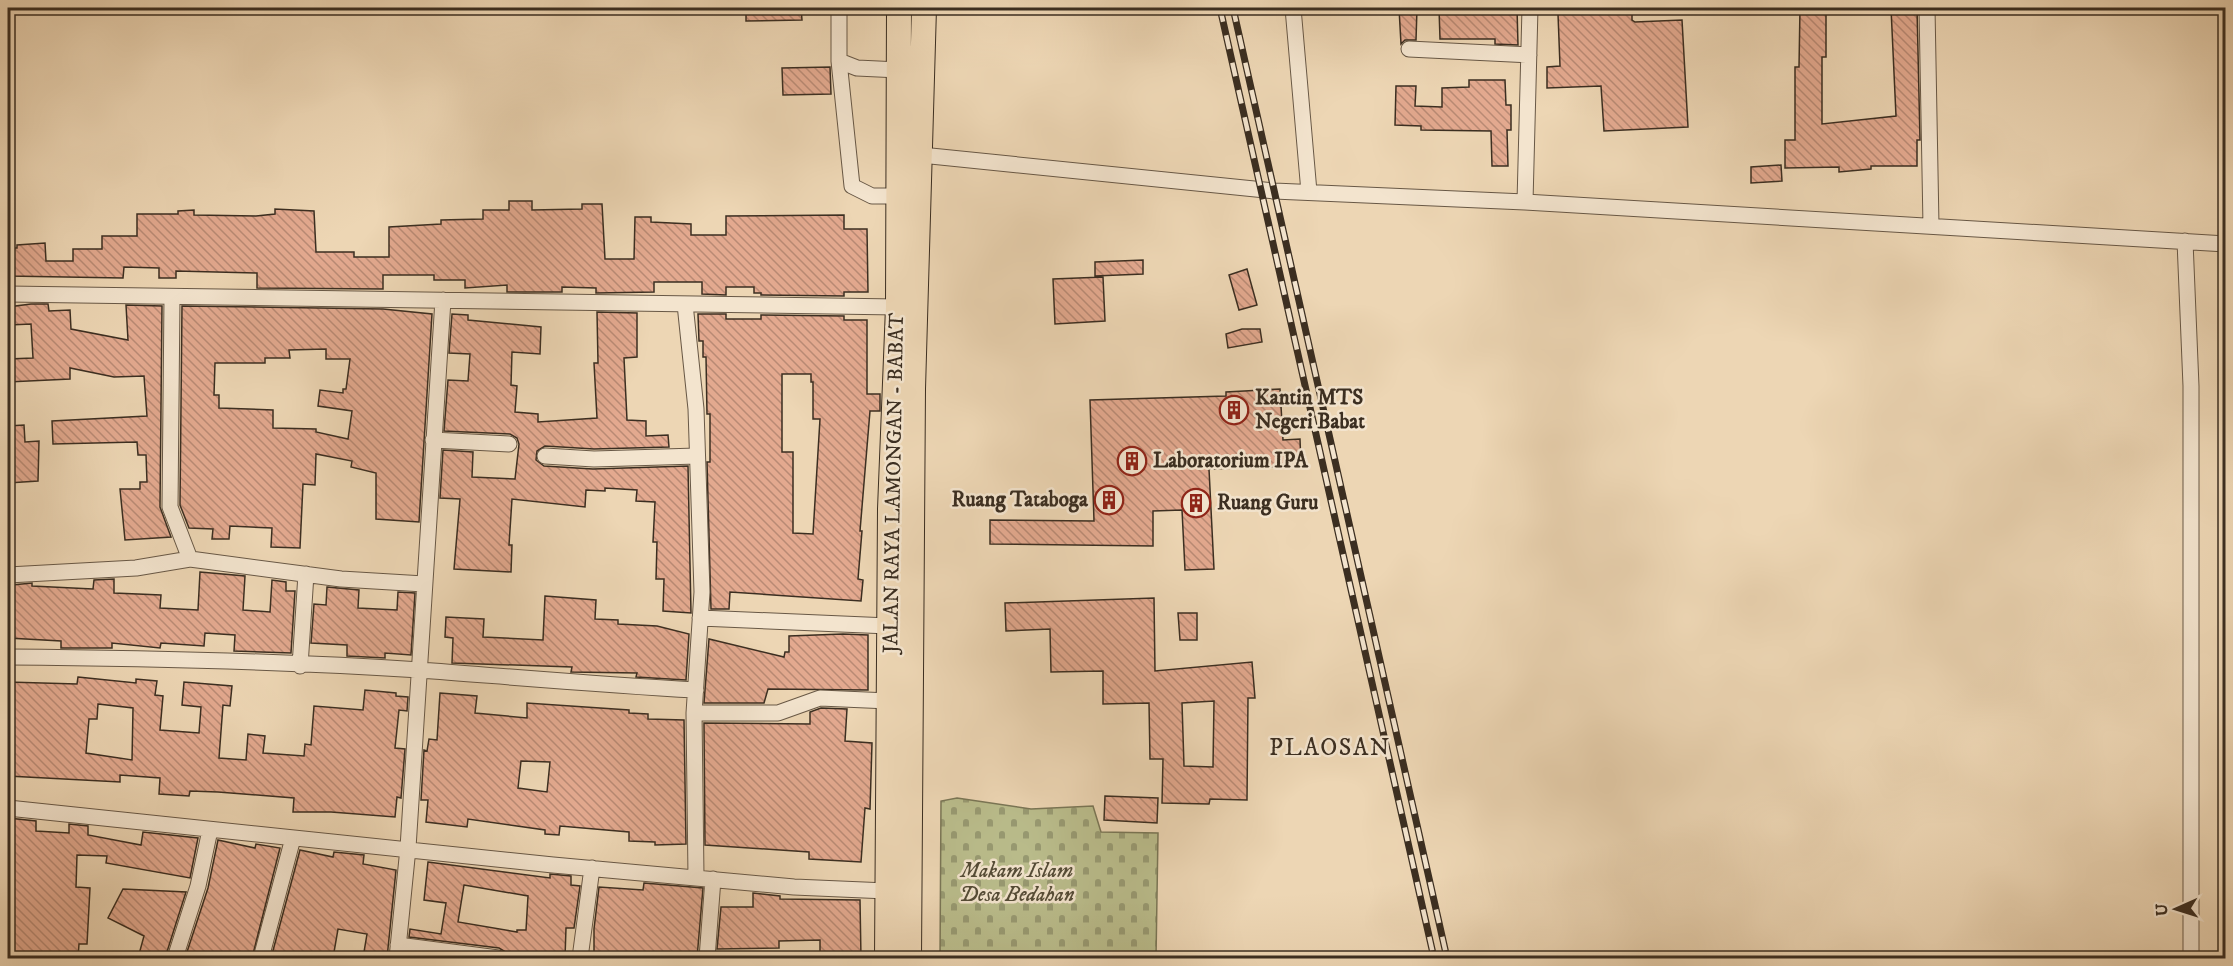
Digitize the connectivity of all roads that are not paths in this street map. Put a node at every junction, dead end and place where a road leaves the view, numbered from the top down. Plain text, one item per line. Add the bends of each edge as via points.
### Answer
1 (839, 8) edge
2 (899, 8) edge
3 (924, 8) edge
4 (1293, 8) edge
5 (1530, 8) edge
6 (1927, 8) edge
7 (1409, 49) dead end
8 (1529, 55) junction
9 (839, 61) junction
10 (899, 70) junction
11 (921, 155) junction
12 (1309, 192) junction
13 (898, 196) junction
14 (1525, 202) junction
15 (1931, 225) junction
16 (2185, 241) junction
17 (2226, 244) edge
18 (8, 294) edge
19 (172, 297) junction
20 (443, 300) junction
21 (685, 304) junction
22 (898, 307) junction
23 (434, 440) junction
24 (509, 444) dead end
25 (545, 456) dead end
26 (697, 456) junction
27 (190, 560) junction
28 (306, 574) junction
29 (8, 575) edge
30 (424, 584) junction
31 (700, 618) junction
32 (890, 626) junction
33 (8, 657) edge
34 (300, 666) junction
35 (419, 670) junction
36 (696, 690) junction
37 (889, 701) junction
38 (694, 713) junction
39 (8, 808) edge
40 (210, 830) junction
41 (293, 838) junction
42 (408, 848) junction
43 (592, 868) junction
44 (696, 876) junction
45 (712, 879) junction
46 (887, 891) junction
47 (398, 952) edge
48 (175, 958) edge
49 (261, 958) edge
50 (498, 958) edge
51 (580, 958) edge
52 (707, 958) edge
53 (887, 958) edge
54 (909, 958) edge
55 (2190, 958) edge

1 - 9 street
2 - 10 highway, JALAN RAYA LAMONGAN - BABAT
3 - 11 highway, JALAN RAYA LAMONGAN - BABAT
4 - 12 street
5 - 8 street
6 - 15 street
7 - 8 street
8 - 14 street
9 - 10 street via 857,68
9 - 13 street via 852,186 872,196
10 - 13 highway, JALAN RAYA LAMONGAN - BABAT
11 - 12 street
11 - 54 highway, JALAN RAYA LAMONGAN - BABAT via 913,389
12 - 14 street
13 - 22 highway, JALAN RAYA LAMONGAN - BABAT
14 - 15 street
15 - 16 street
16 - 17 street
16 - 55 street via 2191,387
18 - 19 street
19 - 20 street
19 - 27 street via 170,507
20 - 21 street
20 - 23 street
21 - 22 street
21 - 26 street
22 - 32 highway, JALAN RAYA LAMONGAN - BABAT
23 - 24 street
23 - 30 street
25 - 26 street
26 - 31 street
27 - 28 street
27 - 29 street via 126,569
28 - 30 street
28 - 34 street
30 - 35 street
31 - 32 street
31 - 36 street
32 - 37 highway, JALAN RAYA LAMONGAN - BABAT
33 - 34 street via 145,658
34 - 35 street
35 - 36 street
35 - 42 street
36 - 38 street
37 - 38 street via 820,698 778,713
37 - 46 highway, JALAN RAYA LAMONGAN - BABAT
38 - 44 street
39 - 40 street
40 - 41 street
40 - 48 street via 198,886
41 - 42 street
41 - 49 street
42 - 43 street
42 - 47 street
43 - 44 street
43 - 51 street
44 - 45 street
45 - 46 street
45 - 52 street
46 - 53 highway, JALAN RAYA LAMONGAN - BABAT
47 - 50 street

